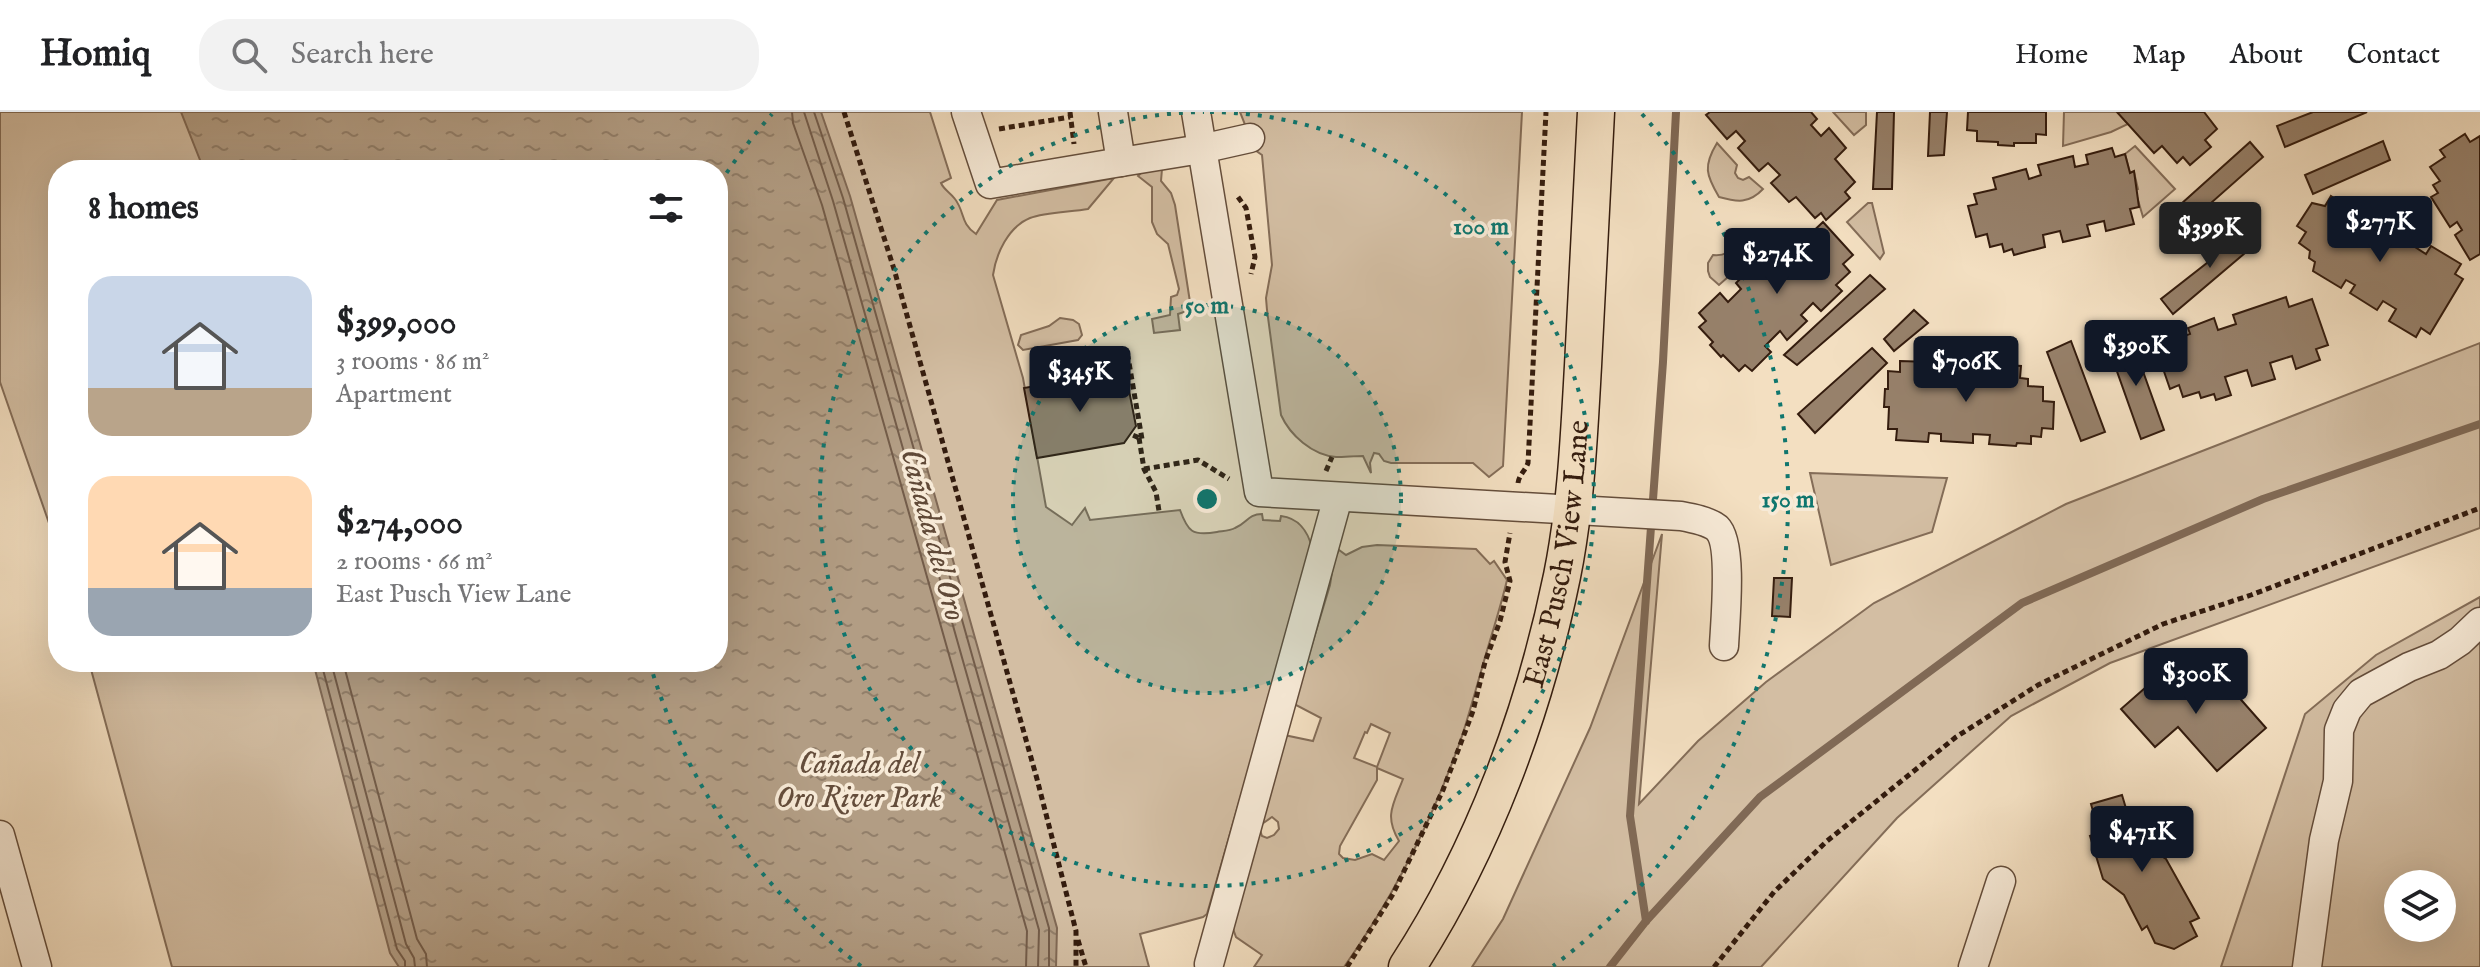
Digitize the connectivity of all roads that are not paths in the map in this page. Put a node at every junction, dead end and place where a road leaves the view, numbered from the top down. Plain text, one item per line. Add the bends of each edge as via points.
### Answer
1 (966, 112) edge
2 (1113, 112) edge
3 (1196, 112) edge
4 (1596, 112) edge
5 (1250, 138) dead end
6 (1201, 149) junction
7 (1121, 162) junction
8 (1338, 497) junction
9 (1572, 512) junction
10 (2480, 622) edge
11 (1724, 646) dead end
12 (0, 835) edge
13 (2001, 881) dead end
14 (1209, 964) dead end
15 (37, 967) edge
16 (1407, 967) edge
17 (1973, 967) edge
18 (2307, 967) edge

1 - 7 street via 990,184
2 - 7 street
3 - 6 street
4 - 9 main road, East Pusch View Lane
5 - 6 street
6 - 7 street
6 - 8 street via 1259,492
8 - 9 street
8 - 14 street
9 - 11 street via 1681,516 1717,529 1726,547
9 - 16 main road, East Pusch View Lane via 1546,648 1520,732 1461,870
10 - 18 street via 2439,655 2361,693 2347,710 2339,730 2338,781 2324,840
12 - 15 street
13 - 17 street

